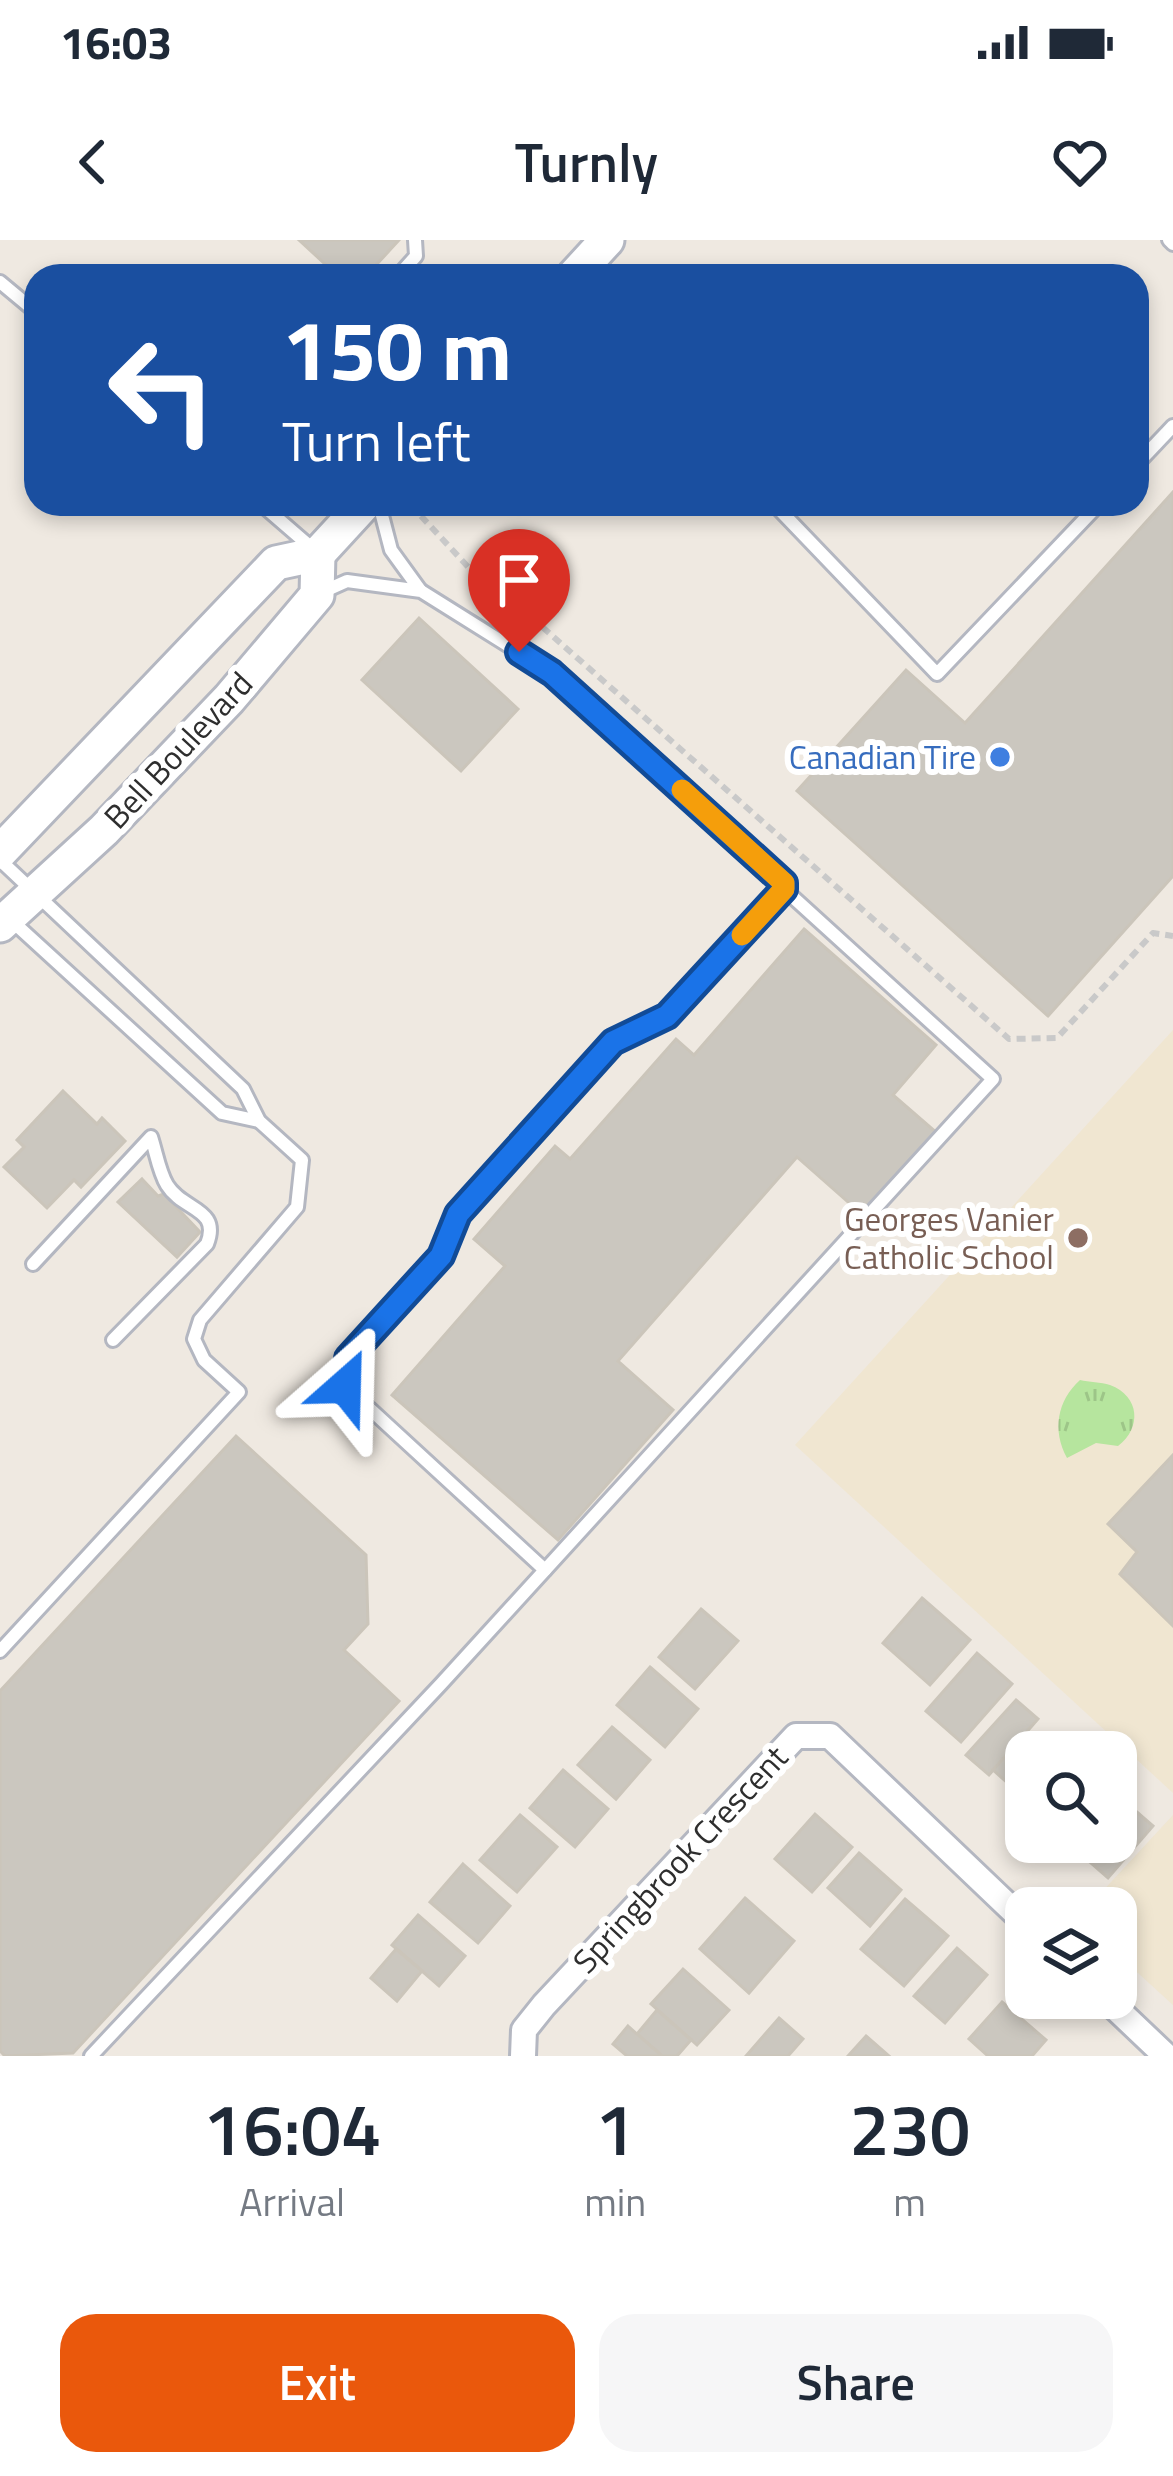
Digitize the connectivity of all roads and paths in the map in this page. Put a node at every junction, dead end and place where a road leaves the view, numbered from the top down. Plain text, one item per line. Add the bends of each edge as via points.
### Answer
1 (607, 240) edge
2 (585, 264) edge
3 (0, 282) edge
4 (24, 302) edge
5 (1173, 426) edge
6 (1149, 451) edge
7 (275, 516) edge
8 (353, 516) edge
9 (382, 516) edge
10 (422, 516) dead end
11 (786, 516) edge
12 (1088, 516) edge
13 (318, 554) junction
14 (421, 591) junction
15 (317, 595) junction
16 (0, 856) edge
17 (784, 889) junction
18 (36, 893) junction
19 (3, 918) edge
20 (1173, 936) edge
21 (259, 1121) junction
22 (33, 1264) dead end
23 (113, 1340) dead end
24 (545, 1570) junction
25 (0, 1652) edge
26 (1005, 1902) edge
27 (1127, 2019) edge
28 (91, 2056) edge
29 (523, 2056) edge
30 (1166, 2056) edge

1 - 2 main road
3 - 4 lane
5 - 6 lane
7 - 13 lane
8 - 13 main road, Bell Boulevard
9 - 14 lane via 391,550
10 - 20 path via 470,569 1009,1039 1057,1038 1153,933
11 - 12 lane via 937,674
13 - 15 main road
13 - 16 main road, Bell Boulevard via 276,563
14 - 15 lane via 347,581
14 - 17 lane via 552,673
15 - 18 main road, Bell Boulevard via 229,699
16 - 18 lane
17 - 24 lane via 993,1079
17 - 24 lane via 667,1016 613,1042 458,1214 441,1256 348,1358 345,1386
18 - 19 main road, Bell Boulevard
18 - 21 lane via 243,1089
19 - 21 lane via 221,1113
21 - 25 lane via 302,1160 297,1207 200,1320 194,1339 239,1392
22 - 23 lane via 151,1137 168,1187 208,1216 213,1230
24 - 28 lane
26 - 29 street, Springbrook Crescent via 830,1736 796,1736 544,2005 524,2030
27 - 30 street

